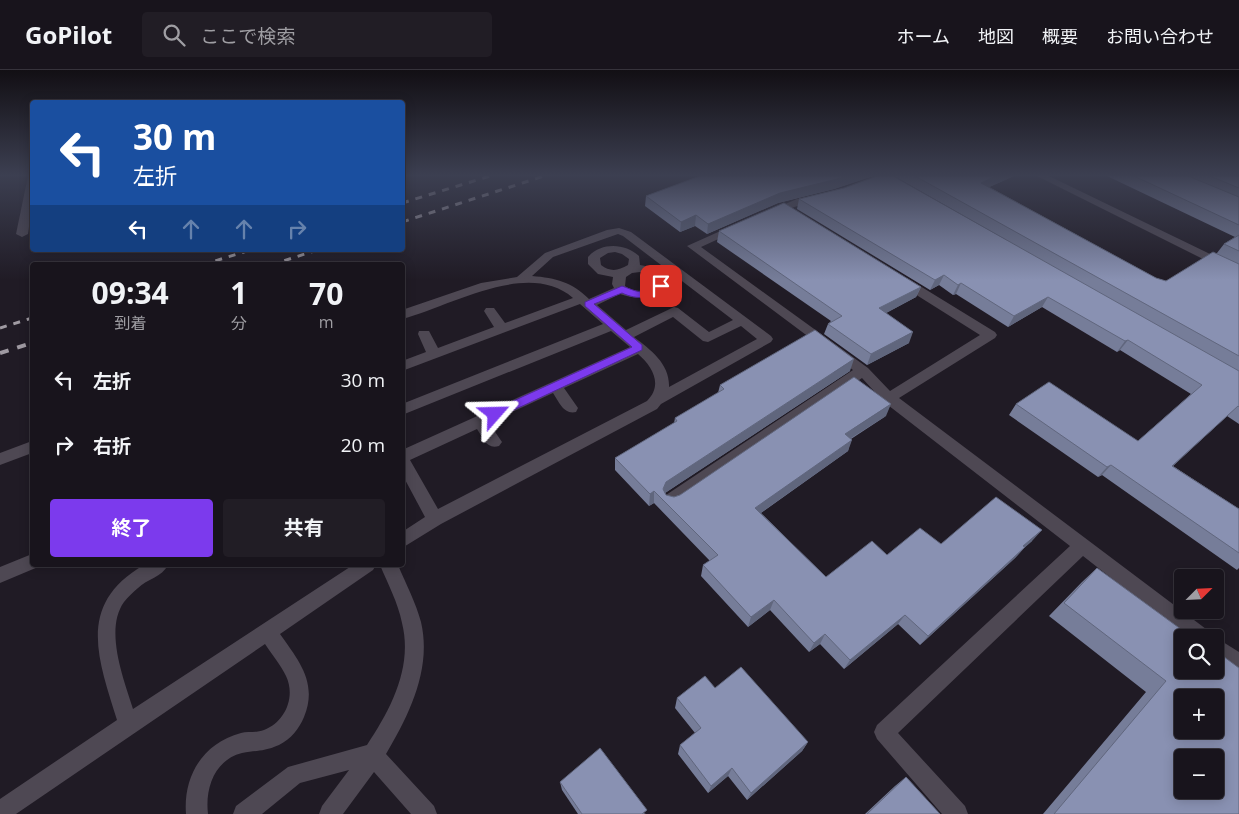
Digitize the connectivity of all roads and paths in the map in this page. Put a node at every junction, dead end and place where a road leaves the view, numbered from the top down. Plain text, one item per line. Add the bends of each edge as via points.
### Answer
1 (26, 211) edge
2 (774, 211) edge
3 (789, 211) edge
4 (1113, 211) edge
5 (799, 217) edge
6 (22, 234) dead end
7 (587, 240) junction
8 (601, 252) junction
9 (627, 272) junction
10 (1239, 273) edge
11 (890, 274) edge
12 (522, 279) junction
13 (622, 289) junction
14 (586, 302) junction
15 (490, 311) dead end
16 (405, 314) edge
17 (741, 321) junction
18 (613, 325) junction
19 (502, 329) junction
20 (424, 334) dead end
21 (625, 336) junction
22 (639, 348) junction
23 (434, 354) junction
24 (405, 365) edge
25 (862, 371) junction
26 (555, 386) junction
27 (889, 398) junction
28 (658, 400) junction
29 (571, 408) dead end
30 (405, 409) edge
31 (480, 421) junction
32 (494, 442) dead end
33 (30, 448) edge
34 (405, 457) edge
35 (0, 459) edge
36 (405, 464) edge
37 (672, 500) edge
38 (435, 519) junction
39 (405, 539) edge
40 (1082, 546) junction
41 (30, 563) edge
42 (156, 567) edge
43 (364, 567) edge
44 (390, 567) edge
45 (0, 575) edge
46 (1191, 629) edge
47 (268, 633) junction
48 (1224, 653) edge
49 (1239, 664) edge
50 (128, 724) junction
51 (372, 754) junction
52 (0, 812) edge
53 (197, 814) edge
54 (244, 814) edge
55 (330, 814) edge
56 (426, 814) edge
57 (957, 814) edge

1 - 6 street
2 - 25 street via 693,246
3 - 5 street
4 - 10 street
7 - 8 street
7 - 12 street via 549,255
7 - 17 street via 611,232 627,234
8 - 9 street via 594,257 595,267 604,272
8 - 9 street via 618,249 629,252 636,262
9 - 13 street via 618,281
9 - 13 street via 644,269 654,272 661,278 661,286 655,292 643,295
11 - 27 street via 990,335
12 - 14 street via 562,285
12 - 16 street via 480,288
13 - 14 street
14 - 18 street
14 - 19 street
15 - 19 street
17 - 21 street via 708,338 674,311
17 - 28 street via 766,339
18 - 21 street
18 - 30 street
19 - 23 street
20 - 23 street
21 - 22 street
22 - 26 street
22 - 28 street via 660,369 662,384
23 - 24 street
25 - 27 street
25 - 37 street
26 - 29 street
26 - 31 street
27 - 40 street
28 - 38 street
31 - 32 street
31 - 34 street
33 - 35 street
36 - 38 street
38 - 39 street
40 - 46 street
40 - 57 street via 884,732
41 - 45 street
42 - 50 street via 133,580 122,591 107,621 108,660
43 - 47 street
44 - 51 street via 413,628 415,657 409,685 396,718
47 - 50 street
47 - 53 street via 296,676 301,699 298,711 284,730 272,737 261,742 240,743 214,758 197,787 194,800
48 - 49 street
50 - 52 street
51 - 54 street via 295,774
51 - 55 street
51 - 56 street

